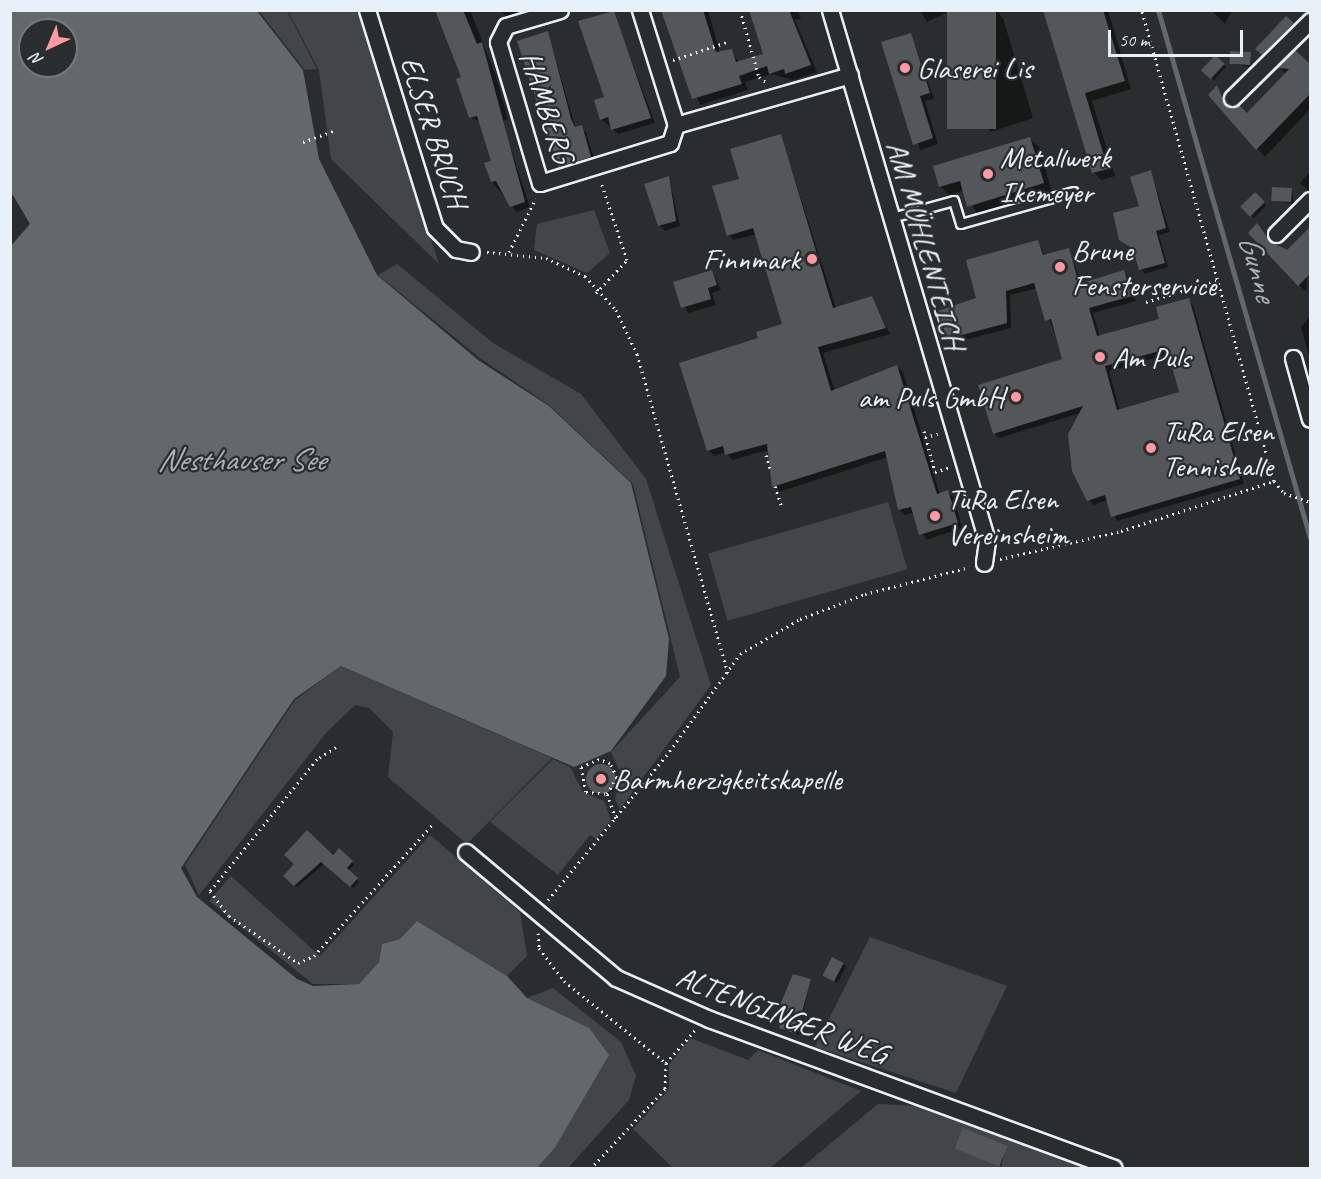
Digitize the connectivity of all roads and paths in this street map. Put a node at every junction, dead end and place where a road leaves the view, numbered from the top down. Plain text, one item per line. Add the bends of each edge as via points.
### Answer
1 (367, 10) edge
2 (560, 10) edge
3 (640, 10) edge
4 (740, 10) edge
5 (830, 10) edge
6 (1142, 10) edge
7 (1311, 21) edge
8 (727, 42) dead end
9 (657, 65) junction
10 (850, 75) junction
11 (766, 82) dead end
12 (1232, 98) dead end
13 (676, 125) junction
14 (334, 131) dead end
15 (303, 142) dead end
16 (596, 166) junction
17 (540, 183) junction
18 (1074, 192) dead end
19 (1311, 200) edge
20 (892, 218) junction
21 (1276, 234) dead end
22 (471, 252) joint
23 (509, 252) junction
24 (1219, 280) junction
25 (596, 293) junction
26 (1146, 302) dead end
27 (1293, 358) dead end
28 (1311, 419) edge
29 (924, 431) dead end
30 (931, 436) dead end
31 (925, 437) junction
32 (766, 455) dead end
33 (963, 464) junction
34 (771, 471) dead end
35 (1274, 481) junction
36 (775, 486) dead end
37 (1311, 502) edge
38 (782, 507) dead end
39 (984, 563) junction
40 (728, 673) junction
41 (336, 747) dead end
42 (607, 794) junction
43 (616, 820) junction
44 (432, 825) dead end
45 (466, 852) dead end
46 (537, 915) junction
47 (709, 1019) junction
48 (666, 1063) junction
49 (591, 1168) edge
50 (1113, 1168) edge

1 - 22 street, ELSER BRUCH via 435,228 456,249
2 - 17 street, HAMBERG via 506,26 498,42
3 - 9 street
4 - 11 path via 759,77
5 - 10 street, AM MÜHLENTEICH
6 - 24 path
7 - 12 street
8 - 9 path
9 - 13 street
10 - 13 street
10 - 20 street, AM MÜHLENTEICH
13 - 16 street, HAMBERG via 670,143
14 - 15 path
16 - 17 street, HAMBERG
16 - 25 path via 627,260
17 - 23 path
18 - 20 lane via 961,224 954,201
19 - 21 street
20 - 33 street, AM MÜHLENTEICH
22 - 23 path
23 - 25 path via 546,258 585,276
24 - 26 path
24 - 35 path
25 - 40 path via 616,310 637,354
27 - 28 street
29 - 31 path
30 - 31 path
31 - 33 path via 935,472
32 - 34 path
33 - 39 street, AM MÜHLENTEICH via 987,541
35 - 37 path via 1284,493
35 - 39 path via 1120,531
36 - 38 path
39 - 40 path via 865,594 800,619 740,654
40 - 43 path
41 - 44 path via 317,759 210,891 229,916 298,963 314,956
42 - 42 path via 586,792 581,766 599,759 610,763 617,777
42 - 43 path
43 - 46 path
45 - 46 street, ALTENGINGER WEG
46 - 47 street, ALTENGINGER WEG via 616,978
46 - 48 path via 540,948 564,981
47 - 48 path
47 - 50 street, ALTENGINGER WEG
48 - 49 path via 665,1089

